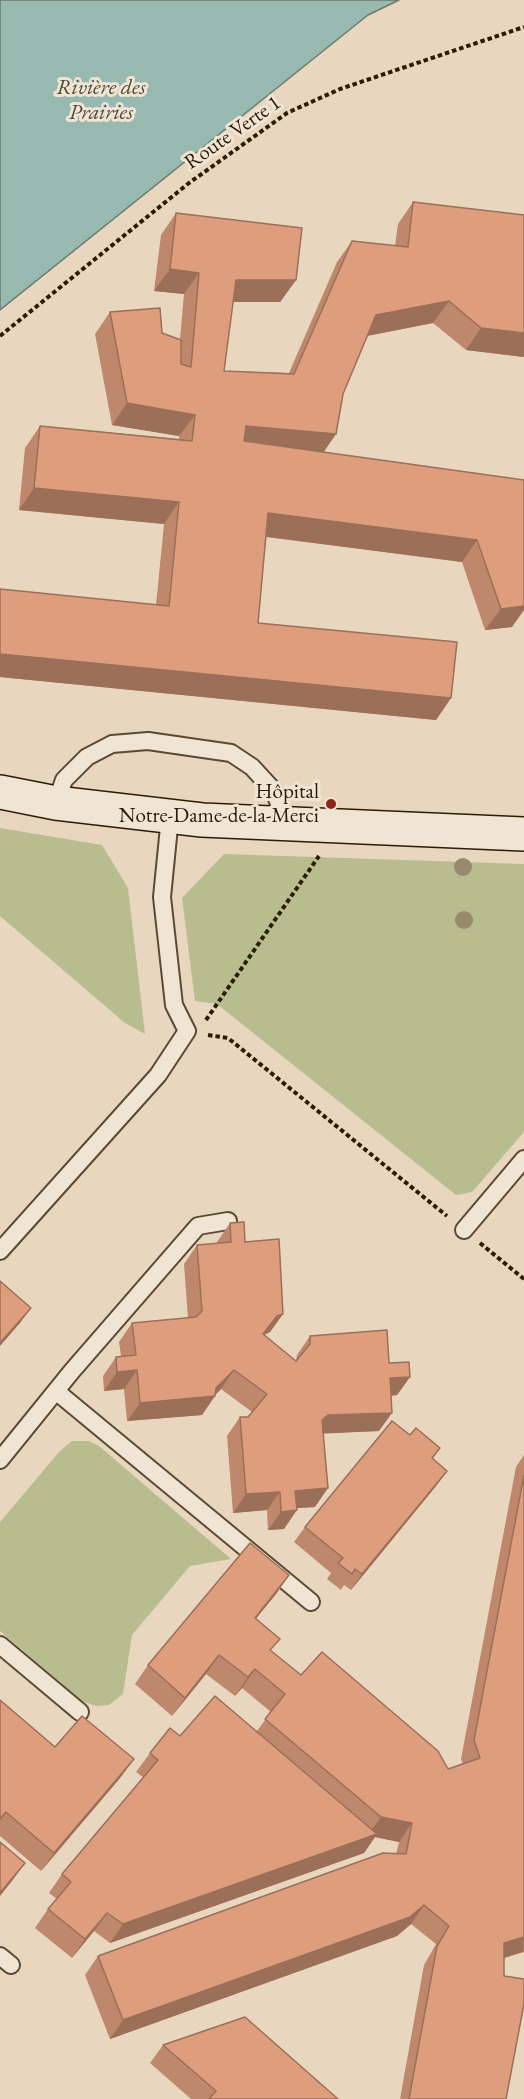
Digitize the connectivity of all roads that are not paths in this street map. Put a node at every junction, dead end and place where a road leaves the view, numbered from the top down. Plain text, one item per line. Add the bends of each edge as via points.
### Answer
1 (0, 792) edge
2 (56, 803) junction
3 (170, 817) junction
4 (284, 824) junction
5 (524, 834) edge
6 (524, 1159) edge
7 (228, 1221) edge
8 (464, 1230) road end
9 (0, 1251) edge
10 (57, 1392) junction
11 (0, 1460) edge
12 (311, 1602) dead end
13 (0, 1645) edge
14 (80, 1712) dead end

1 - 2 street
2 - 3 street
2 - 4 lane via 64,780 87,757 112,744 148,741 220,749 240,759 274,791
3 - 4 street
3 - 9 lane via 162,897 174,1005 187,1031 158,1075
4 - 5 street
6 - 8 lane
7 - 10 lane via 198,1226
10 - 11 lane
10 - 12 lane
13 - 14 lane

